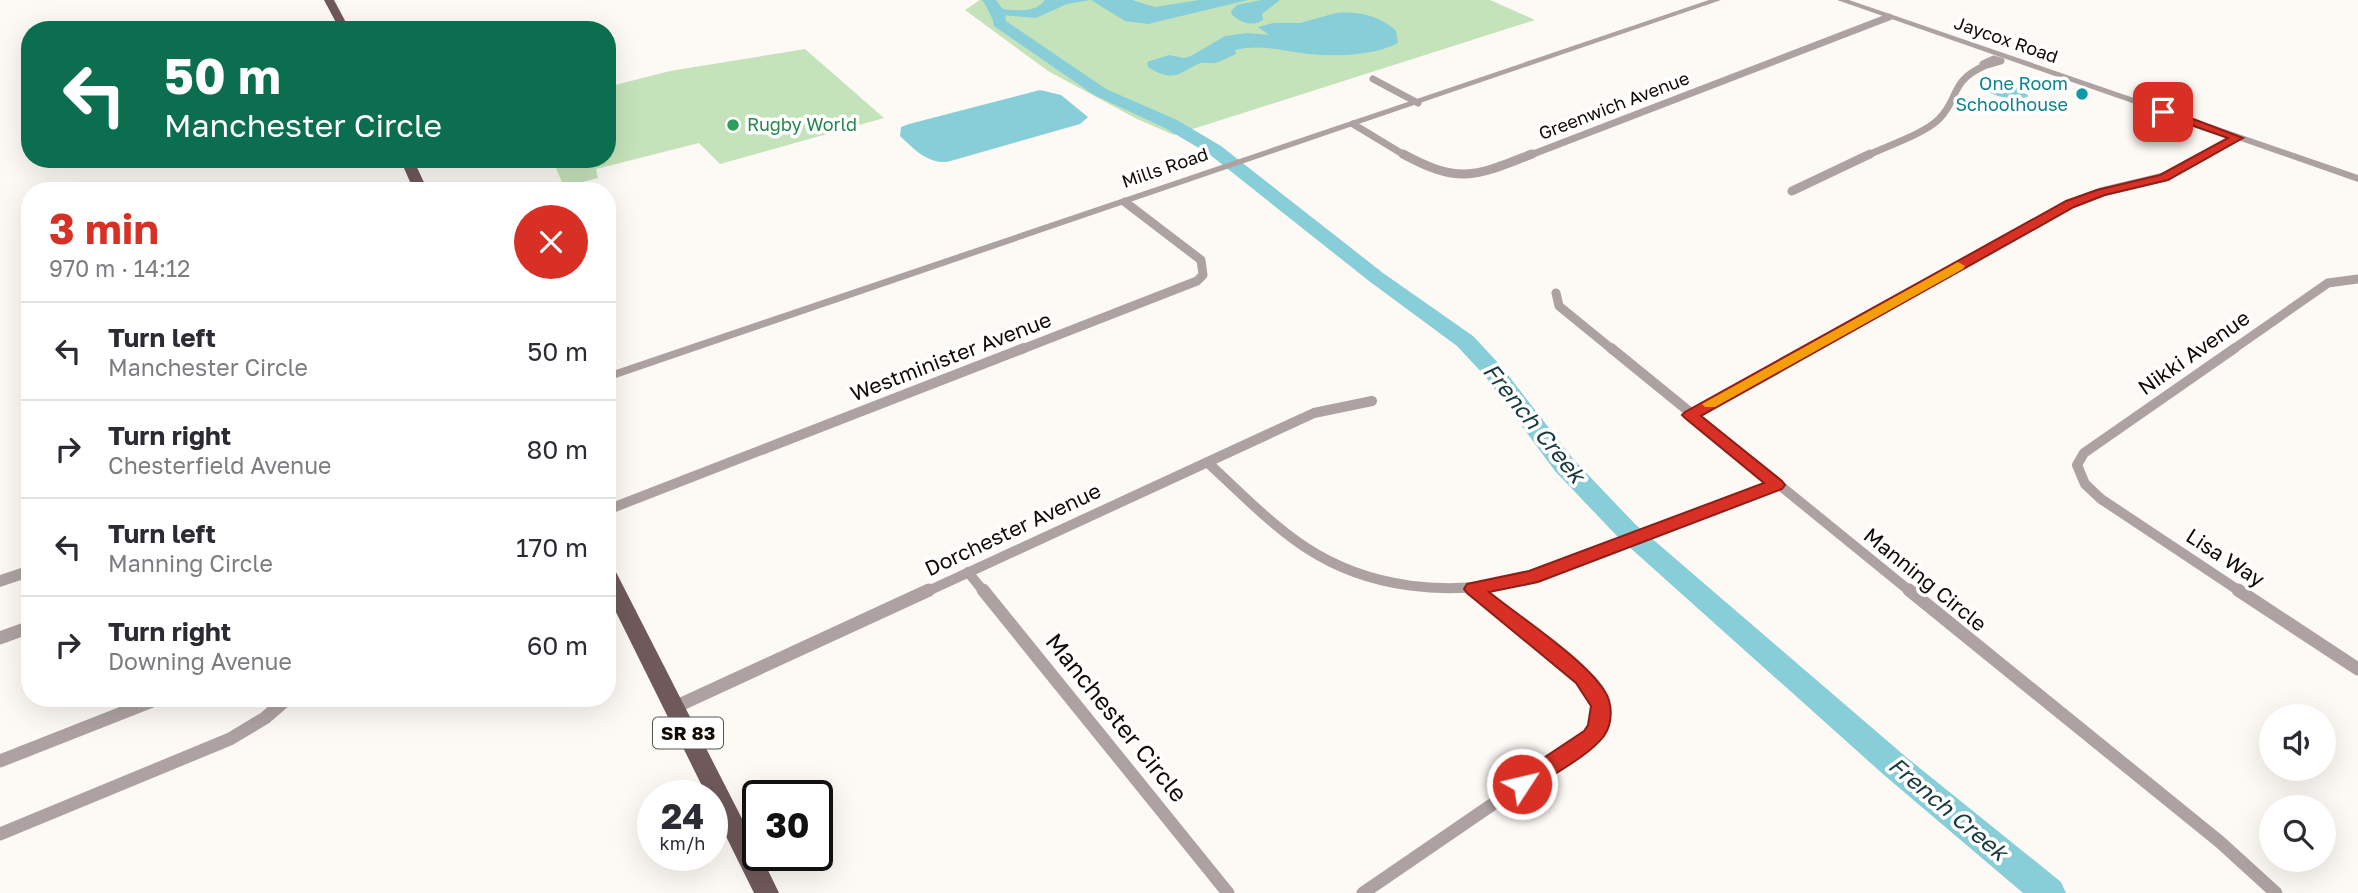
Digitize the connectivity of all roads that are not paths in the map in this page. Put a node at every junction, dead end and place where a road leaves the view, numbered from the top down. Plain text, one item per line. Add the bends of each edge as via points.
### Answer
1 (329, 0) edge
2 (1717, 0) edge
3 (1842, 0) edge
4 (1889, 17) junction
5 (340, 21) edge
6 (2002, 58) junction
7 (1373, 79) dead end
8 (1418, 103) junction
9 (1353, 124) junction
10 (2238, 138) junction
11 (2358, 179) edge
12 (1792, 191) dead end
13 (1125, 202) junction
14 (2358, 279) edge
15 (1556, 293) dead end
16 (616, 376) edge
17 (1372, 401) dead end
18 (1690, 415) junction
19 (1207, 462) junction
20 (2077, 472) joint
21 (1777, 485) junction
22 (616, 507) edge
23 (968, 572) junction
24 (21, 574) edge
25 (0, 581) edge
26 (1473, 589) junction
27 (616, 592) edge
28 (21, 630) edge
29 (0, 638) edge
30 (2358, 668) edge
31 (137, 707) edge
32 (278, 707) edge
33 (675, 707) junction
34 (0, 761) edge
35 (0, 834) edge
36 (767, 893) edge
37 (1228, 893) edge
38 (1363, 893) edge
39 (2277, 893) edge

1 - 5 main road
2 - 8 street, Mills Road
3 - 4 street, Jaycox Road
4 - 6 street, Jaycox Road
4 - 9 street, Greenwich Avenue via 1481,174 1432,169
6 - 10 street, Jaycox Road
6 - 12 street via 1960,81 1947,111 1932,125
7 - 8 street
8 - 9 street, Mills Road
9 - 13 street, Mills Road
10 - 11 street, Jaycox Road
10 - 18 street via 2164,177 2070,204
13 - 16 street, Mills Road
13 - 22 street, Westminister Avenue via 1201,260 1203,275 1197,281
14 - 20 street, Nikki Avenue via 2328,283 2084,453 2078,459
15 - 18 street, Manning Circle via 1559,306
17 - 19 street, Dorchester Avenue via 1314,413
18 - 21 street, Manning Circle
19 - 23 street, Dorchester Avenue
19 - 26 street via 1294,538 1335,563 1396,584
20 - 30 street, Lisa Way via 2087,488 2105,502
21 - 26 street via 1523,580
21 - 39 street, Manning Circle
23 - 33 street, Dorchester Avenue
23 - 37 street, Manchester Circle
24 - 25 street
26 - 38 street via 1590,684 1601,706 1598,728
27 - 33 main road, SR 83
28 - 29 street
31 - 34 street
32 - 35 street via 230,739
33 - 36 main road, SR 83

